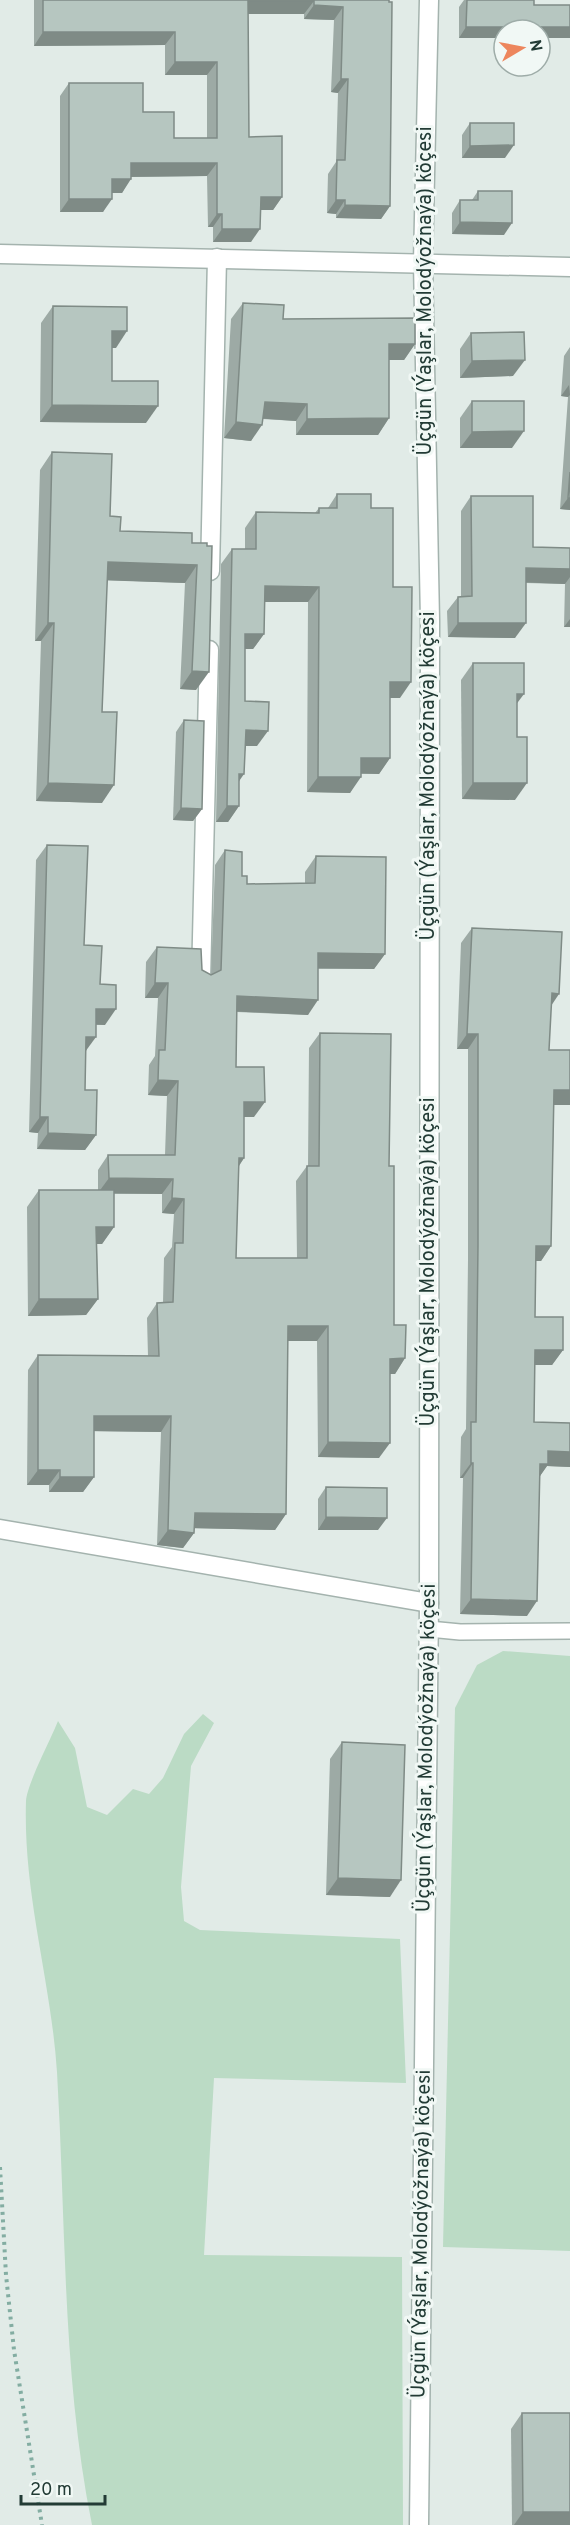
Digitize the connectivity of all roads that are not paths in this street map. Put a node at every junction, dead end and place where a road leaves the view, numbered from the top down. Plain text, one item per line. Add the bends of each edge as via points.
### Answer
1 (429, 0) edge
2 (0, 254) edge
3 (217, 258) junction
4 (423, 262) junction
5 (570, 267) edge
6 (210, 589) edge
7 (209, 636) edge
8 (201, 980) edge
9 (0, 1529) edge
10 (429, 1603) junction
11 (429, 1629) junction
12 (570, 1631) edge
13 (419, 2525) edge

1 - 4 street, Üçgün (Ýaşlar, Molodýožnaýa) köçesi
2 - 3 street
3 - 4 street
3 - 6 street
4 - 5 street
4 - 10 street, Üçgün (Ýaşlar, Molodýožnaýa) köçesi via 429,621
7 - 8 street
9 - 10 street
10 - 11 street, Üçgün (Ýaşlar, Molodýožnaýa) köçesi
11 - 12 lane
11 - 13 street, Üçgün (Ýaşlar, Molodýožnaýa) köçesi

